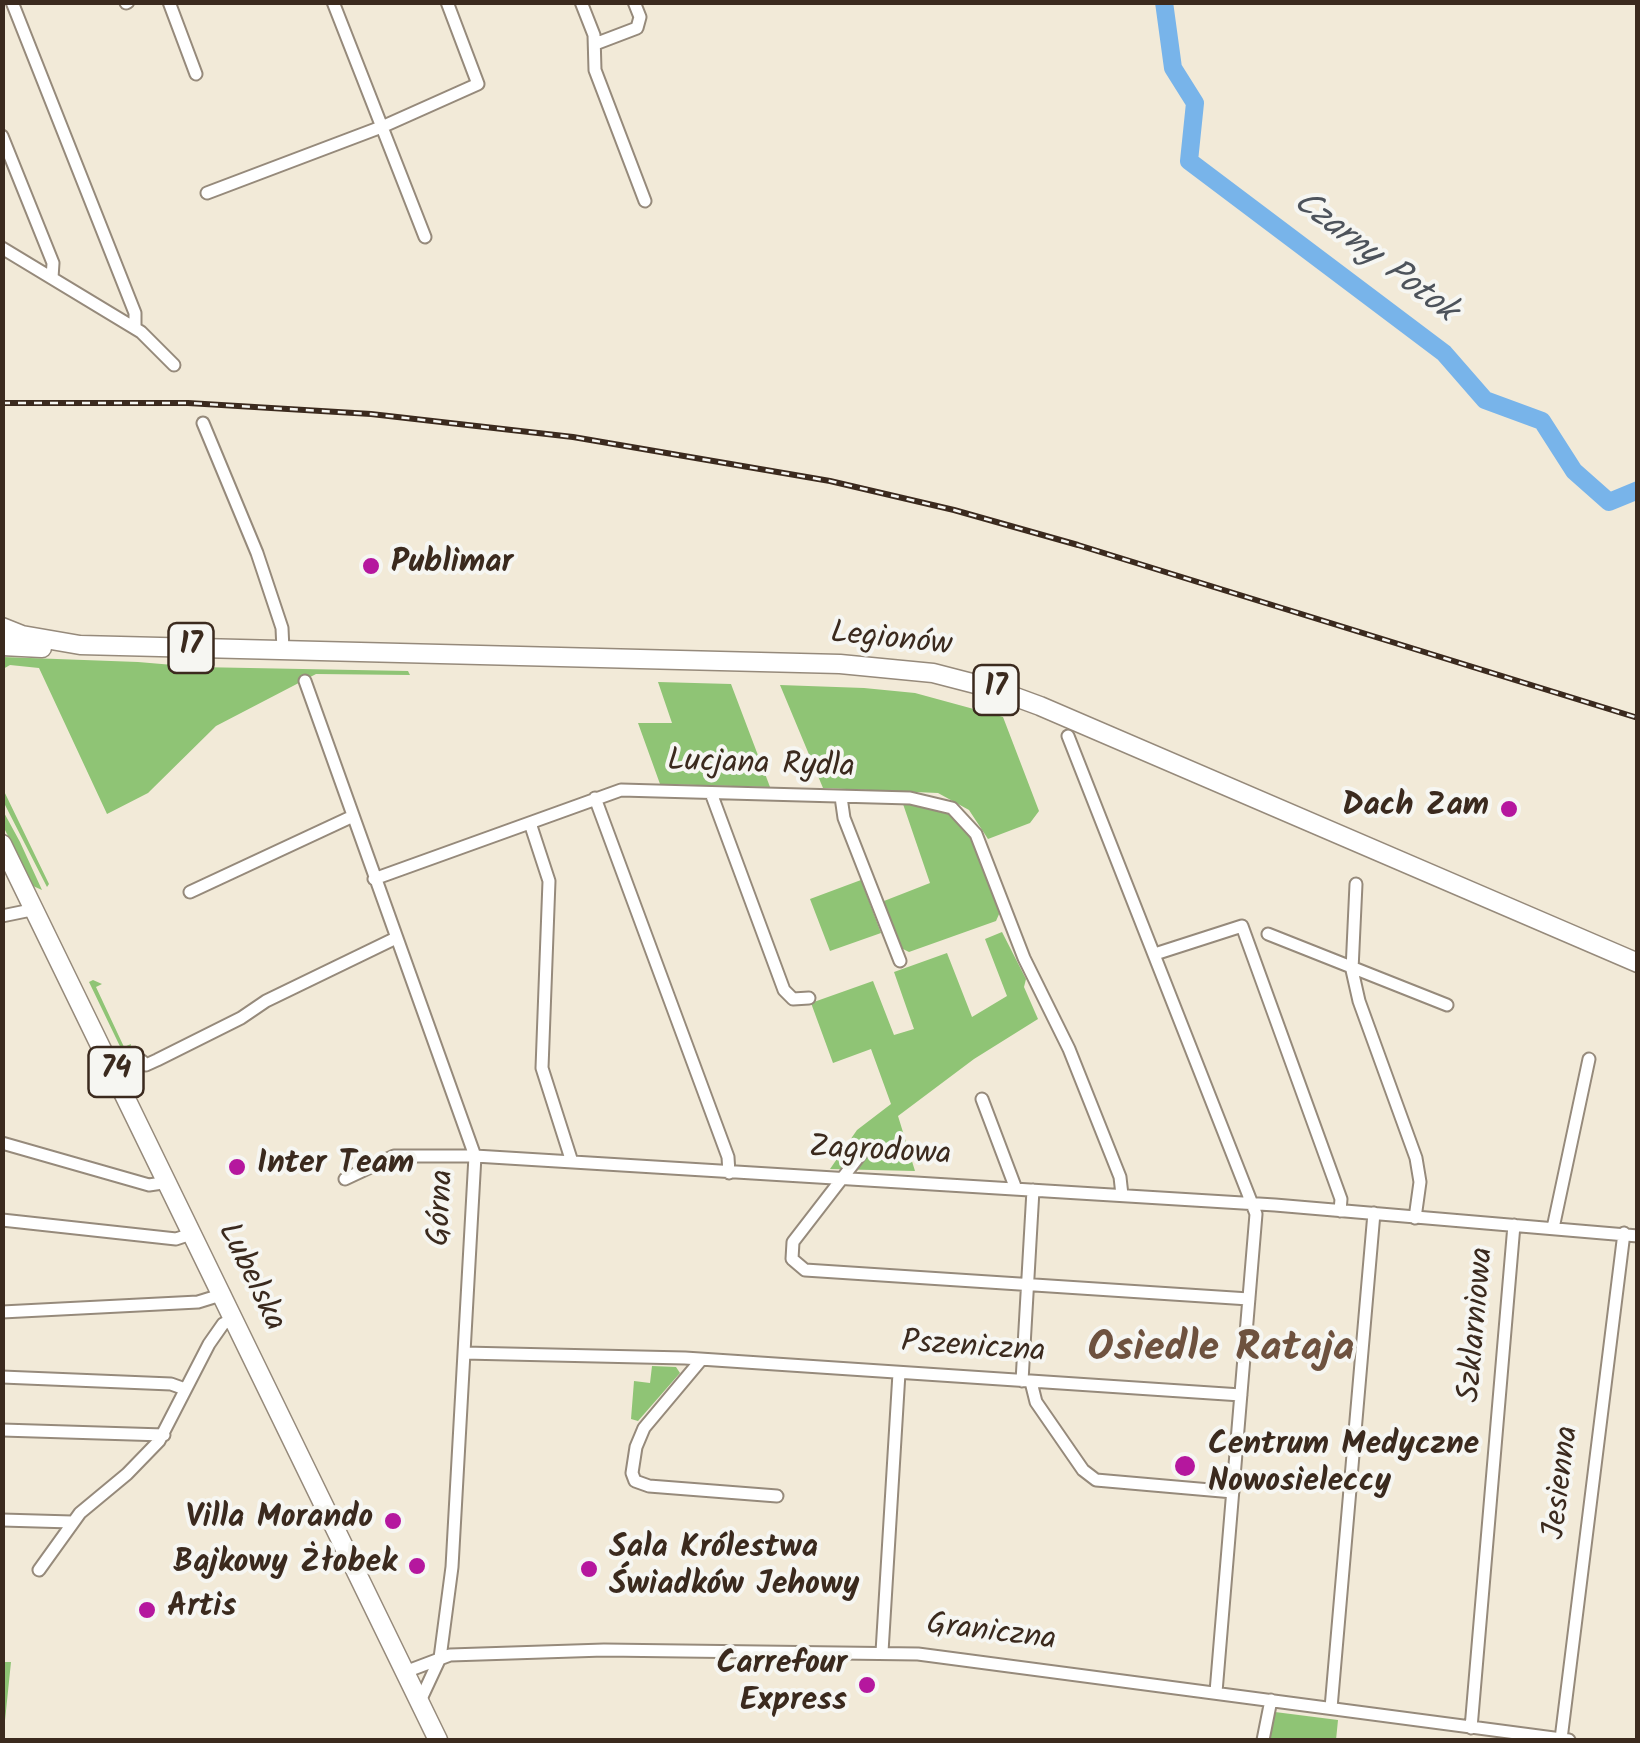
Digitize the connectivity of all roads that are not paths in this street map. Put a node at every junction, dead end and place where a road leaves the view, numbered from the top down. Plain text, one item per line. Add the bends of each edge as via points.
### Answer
1 (12, 2) edge
2 (169, 2) edge
3 (333, 2) edge
4 (446, 2) edge
5 (581, 2) edge
6 (634, 2) edge
7 (594, 44) junction
8 (196, 74) dead end
9 (384, 126) junction
10 (2, 136) edge
11 (207, 193) dead end
12 (645, 202) dead end
13 (425, 236) dead end
14 (2, 248) edge
15 (52, 278) junction
16 (134, 328) junction
17 (174, 365) dead end
18 (203, 423) dead end
19 (2, 627) edge
20 (80, 645) junction
21 (2, 646) edge
22 (283, 650) junction
23 (304, 681) dead end
24 (1068, 736) dead end
25 (711, 793) junction
26 (841, 797) junction
27 (595, 798) junction
28 (351, 817) junction
29 (530, 822) junction
30 (2, 844) edge
31 (374, 879) junction
32 (1356, 884) dead end
33 (190, 892) dead end
34 (36, 909) junction
35 (2, 916) edge
36 (1268, 934) dead end
37 (396, 938) junction
38 (1155, 954) junction
39 (900, 961) dead end
40 (1638, 964) edge
41 (1352, 970) junction
42 (810, 998) dead end
43 (1446, 1005) dead end
44 (1589, 1059) dead end
45 (142, 1061) dead end
46 (982, 1099) dead end
47 (2, 1143) edge
48 (864, 1150) dead end
49 (475, 1156) junction
50 (572, 1162) junction
51 (729, 1173) junction
52 (345, 1179) dead end
53 (842, 1179) junction
54 (169, 1182) junction
55 (1016, 1189) junction
56 (1033, 1190) junction
57 (1122, 1195) junction
58 (1250, 1204) junction
59 (1340, 1211) junction
60 (1374, 1214) junction
61 (1416, 1218) junction
62 (2, 1220) edge
63 (1514, 1225) junction
64 (1553, 1228) junction
65 (194, 1233) junction
66 (1631, 1234) edge
67 (1026, 1286) junction
68 (224, 1294) junction
69 (1249, 1299) junction
70 (2, 1312) edge
71 (235, 1318) junction
72 (464, 1353) junction
73 (701, 1360) junction
74 (899, 1373) junction
75 (2, 1377) edge
76 (1026, 1381) junction
77 (185, 1389) junction
78 (1241, 1394) junction
79 (2, 1430) edge
80 (164, 1434) junction
81 (1233, 1492) junction
82 (777, 1496) dead end
83 (2, 1520) edge
84 (72, 1522) junction
85 (39, 1570) dead end
86 (882, 1652) junction
87 (440, 1658) junction
88 (406, 1672) junction
89 (1216, 1692) junction
90 (1271, 1700) junction
91 (420, 1702) junction
92 (1331, 1708) junction
93 (1471, 1728) junction
94 (1561, 1739) edge
95 (438, 1740) edge
96 (1262, 1740) edge
97 (1569, 1740) edge

1 - 16 street via 135,313
2 - 8 street
3 - 9 street
4 - 9 street via 478,84
5 - 7 street
6 - 7 street via 638,28
7 - 12 street via 594,70
9 - 11 street
9 - 13 street
10 - 15 street via 53,263
14 - 15 street
15 - 16 street
16 - 17 street
18 - 22 street via 257,552
19 - 20 main road, Legionów / 17
20 - 21 main road, Legionów / 17
20 - 22 main road, Legionów / 17
22 - 40 main road, Legionów / 17 via 840,664 961,680 1040,706
23 - 28 street, Górna
24 - 38 street
25 - 26 street, Lucjana Rydla
25 - 27 street, Lucjana Rydla via 626,790
25 - 42 street via 784,990 793,999
26 - 39 street
26 - 57 street, Lucjana Rydla via 942,804 976,834 1088,1097
27 - 29 street, Lucjana Rydla
27 - 51 street
28 - 31 street, Górna
28 - 33 street
29 - 31 street, Lucjana Rydla
29 - 50 street via 550,880 542,1068
30 - 34 main road, Lubelska / 74
31 - 37 street, Górna
32 - 41 street
34 - 35 street
34 - 54 main road, Lubelska / 74
36 - 41 street
37 - 45 street via 146,1066
37 - 49 street, Górna
38 - 58 street
38 - 59 street via 1242,926
41 - 43 street
41 - 61 street via 1416,1158
44 - 64 street
46 - 55 street
47 - 54 street via 152,1186
48 - 53 street
49 - 50 street, Zagrodowa
49 - 52 street, Zagrodowa via 394,1156
49 - 72 street, Górna
50 - 51 street, Zagrodowa
51 - 53 street, Zagrodowa
53 - 55 street, Zagrodowa
53 - 67 street via 793,1242 798,1266
54 - 65 main road, Lubelska / 74
55 - 56 street, Zagrodowa
56 - 57 street, Zagrodowa
56 - 67 street
57 - 58 street, Zagrodowa
58 - 59 street, Zagrodowa
58 - 69 street via 1256,1214
59 - 60 street, Zagrodowa
60 - 61 street, Zagrodowa
60 - 92 street
61 - 63 street, Zagrodowa
62 - 65 street via 169,1239
63 - 64 street, Zagrodowa
63 - 93 street, Szklarniowa
64 - 66 street, Zagrodowa
65 - 68 main road, Lubelska / 74
66 - 94 street, Jesienna
67 - 69 street
67 - 76 street
68 - 70 street via 198,1302
68 - 71 main road, Lubelska / 74
69 - 78 street
71 - 77 street via 218,1329
71 - 88 main road, Lubelska / 74
72 - 73 street, Pszeniczna
72 - 87 street, Górna
73 - 74 street, Pszeniczna
73 - 82 street via 639,1437 635,1481
74 - 76 street, Pszeniczna
74 - 86 street
75 - 77 street
76 - 78 street, Pszeniczna
76 - 81 street via 1096,1480
77 - 80 street
78 - 81 street
79 - 80 street
80 - 84 street
81 - 89 street
83 - 84 street
84 - 85 street
86 - 87 street, Graniczna via 634,1648
86 - 89 street, Graniczna
87 - 88 street, Graniczna
87 - 91 street, Górna
88 - 91 main road, Lubelska / 74
89 - 90 street, Graniczna
90 - 92 street, Graniczna
90 - 96 street
91 - 95 main road, Lubelska / 74
92 - 93 street, Graniczna
93 - 94 street, Graniczna
94 - 97 street, Graniczna

